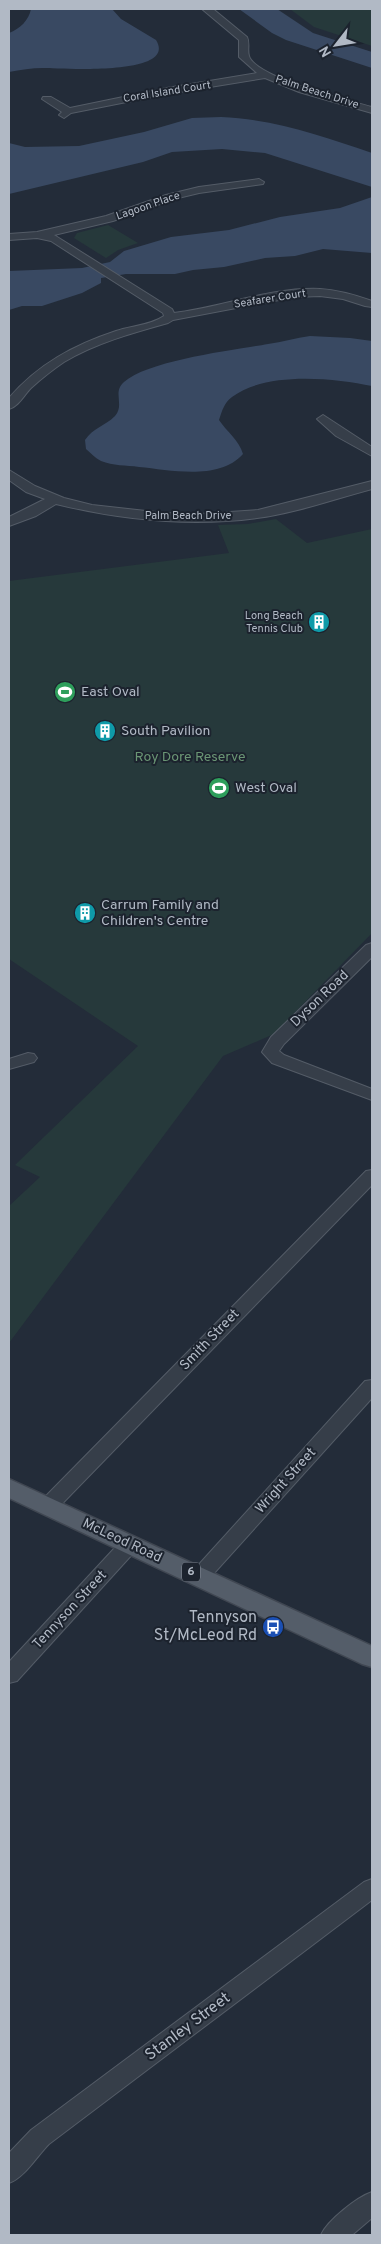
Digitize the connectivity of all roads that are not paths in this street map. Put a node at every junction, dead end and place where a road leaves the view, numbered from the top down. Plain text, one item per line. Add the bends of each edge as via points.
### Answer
1 (207, 9) edge
2 (266, 75) junction
3 (47, 98) dead end
4 (372, 110) edge
5 (259, 182) dead end
6 (37, 235) junction
7 (9, 237) edge
8 (369, 304) dead end
9 (170, 317) junction
10 (9, 405) edge
11 (323, 419) dead end
12 (372, 452) edge
13 (9, 474) edge
14 (372, 485) edge
15 (55, 499) junction
16 (9, 522) edge
17 (372, 948) edge
18 (28, 1058) dead end
19 (9, 1064) edge
20 (372, 1095) edge
21 (372, 1175) edge
22 (372, 1386) edge
23 (9, 1488) edge
24 (48, 1506) junction
25 (130, 1544) junction
26 (200, 1576) junction
27 (372, 1657) edge
28 (9, 1675) edge
29 (372, 1888) edge
30 (9, 2172) edge
31 (372, 2203) edge
32 (334, 2235) edge

1 - 2 street, Palm Beach Drive via 244,40 247,62
2 - 3 street, Coral Island Court via 148,94 66,113
2 - 4 street, Palm Beach Drive
5 - 6 street, Lagoon Place via 170,197 109,219
6 - 7 street
6 - 9 street via 54,238 168,311
8 - 9 street, Seafarer Court via 336,292 302,292
9 - 10 street via 113,335 56,360 35,375
11 - 12 street
13 - 15 street, Palm Beach Drive via 17,482
14 - 15 street, Palm Beach Drive via 292,508 223,517 136,515
15 - 16 street
17 - 20 street, Dyson Road via 277,1041 270,1052 278,1059
18 - 19 street
21 - 24 street, Smith Street
22 - 26 street, Wright Street
23 - 24 main road, McLeod Road / 6
24 - 25 main road, McLeod Road / 6
25 - 26 main road, McLeod Road / 6
25 - 28 street, Tennyson Street
26 - 27 main road, McLeod Road / 6
29 - 30 street, Stanley Street via 40,2137
31 - 32 street

